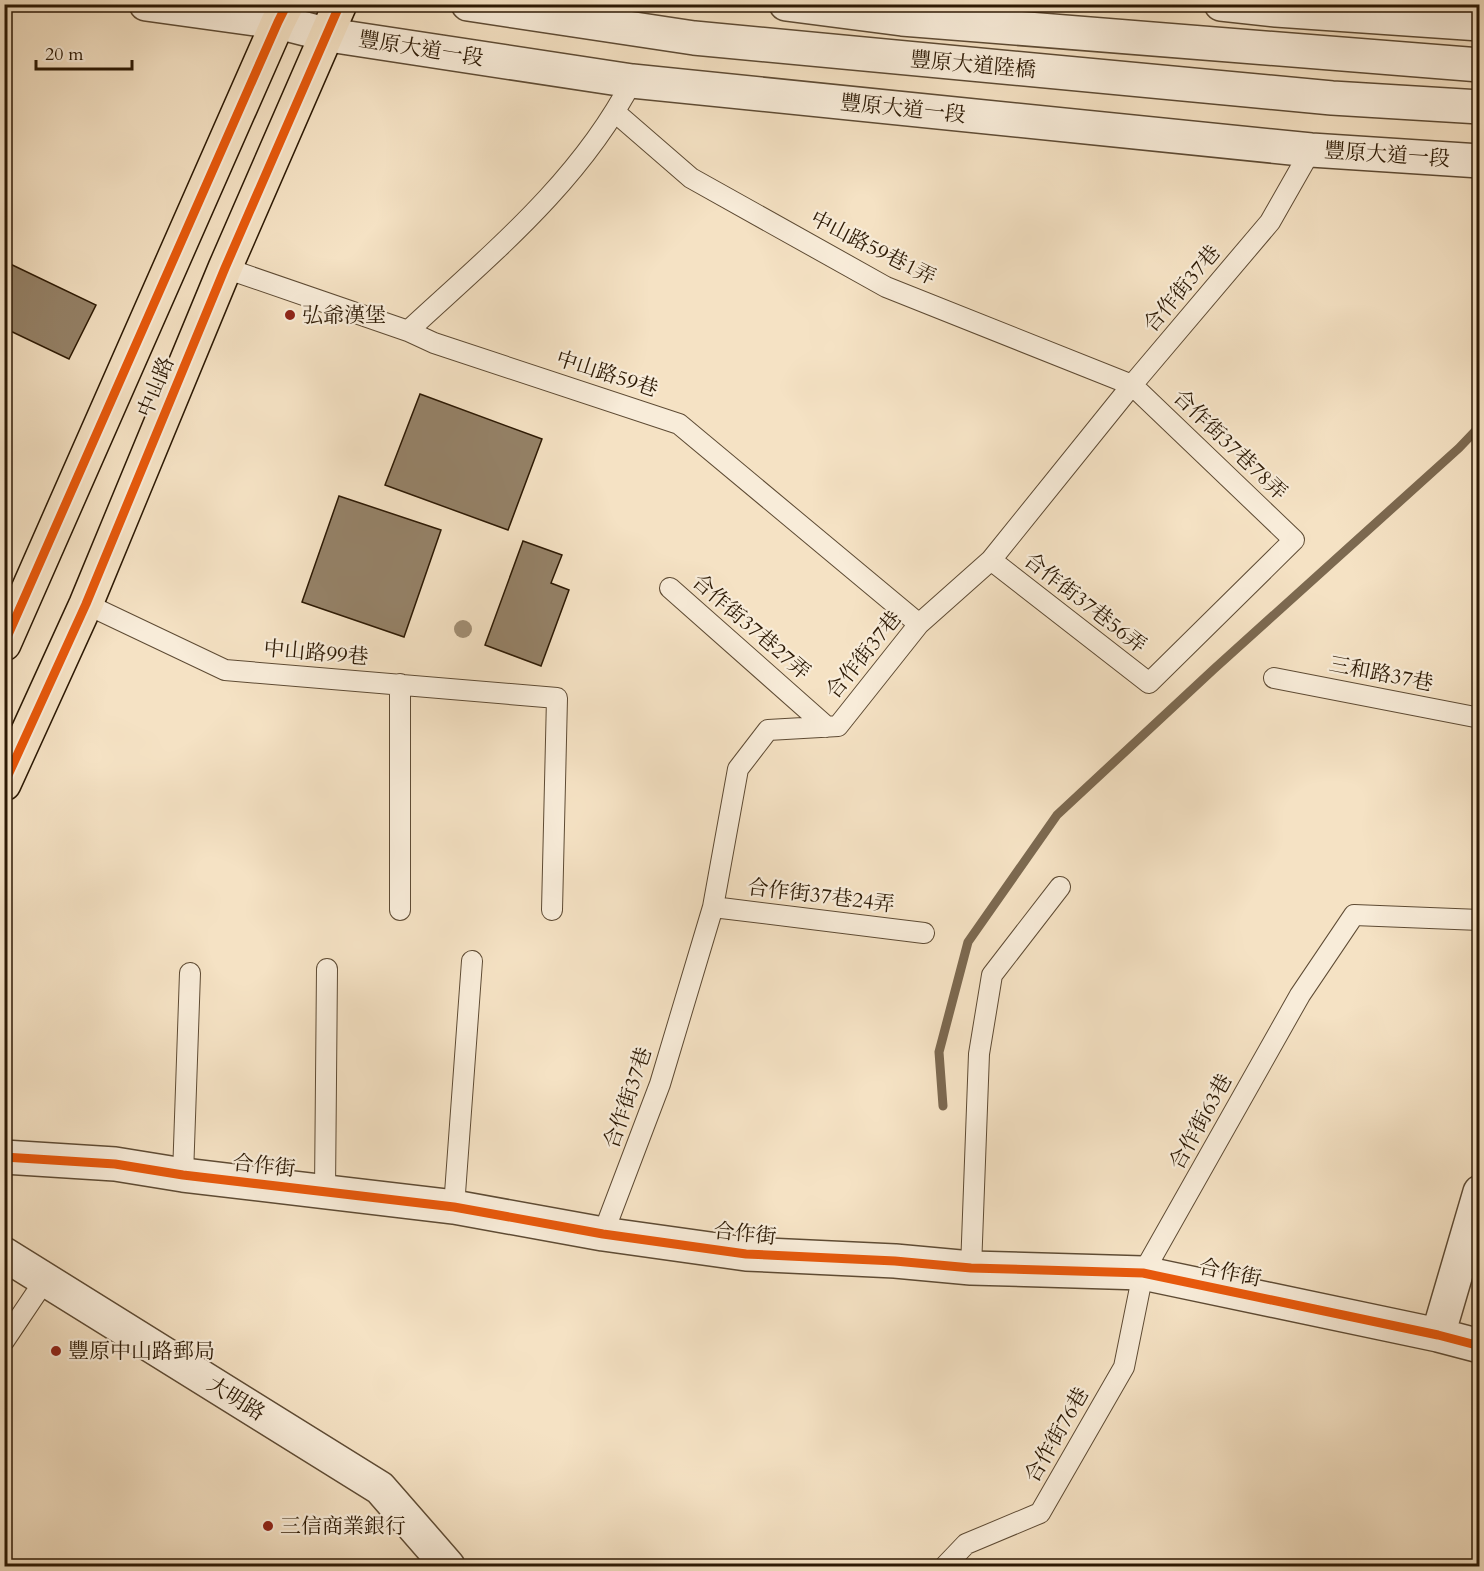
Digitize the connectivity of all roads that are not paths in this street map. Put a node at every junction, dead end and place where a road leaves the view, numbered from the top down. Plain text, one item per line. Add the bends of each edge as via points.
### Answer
1 (146, 4) edge
2 (225, 4) edge
3 (340, 4) edge
4 (468, 4) edge
5 (786, 4) edge
6 (1221, 4) edge
7 (283, 13) edge
8 (1479, 24) edge
9 (329, 34) junction
10 (1479, 65) edge
11 (632, 81) junction
12 (1479, 107) edge
13 (616, 113) junction
14 (1311, 150) junction
15 (1472, 164) edge
16 (225, 268) junction
17 (408, 331) junction
18 (1132, 384) junction
19 (991, 560) junction
20 (670, 588) dead end
21 (86, 604) junction
22 (919, 624) junction
23 (4, 644) edge
24 (1274, 678) dead end
25 (1149, 683) joint
26 (400, 684) junction
27 (1479, 718) edge
28 (827, 727) junction
29 (4, 783) edge
30 (1060, 887) dead end
31 (713, 907) junction
32 (400, 910) dead end
33 (552, 910) dead end
34 (1479, 920) edge
35 (924, 933) dead end
36 (472, 962) dead end
37 (327, 969) dead end
38 (190, 973) dead end
39 (4, 1157) edge
40 (183, 1175) junction
41 (325, 1190) junction
42 (1479, 1192) edge
43 (454, 1207) junction
44 (603, 1234) junction
45 (4, 1254) edge
46 (971, 1268) junction
47 (1143, 1273) junction
48 (45, 1280) junction
49 (1438, 1335) junction
50 (4, 1341) edge
51 (1479, 1346) edge
52 (448, 1566) edge
53 (945, 1566) edge

1 - 7 street
2 - 7 street
3 - 9 main road, 中山路
4 - 12 street, 豐原大道陸橋 via 706,39 1332,98
5 - 10 street, 豐原大道陸橋 via 902,19
6 - 8 street
7 - 9 street, 豐原大道一段
7 - 23 main road, 中山路
9 - 11 street, 豐原大道一段
9 - 16 main road, 中山路
11 - 13 lane
11 - 14 street, 豐原大道一段
13 - 17 lane via 587,153 519,229
13 - 18 lane, 中山路59巷1弄 via 691,178 886,286
14 - 15 street, 豐原大道一段
14 - 18 lane, 合作街37巷 via 1270,222
16 - 17 lane, 中山路59巷
16 - 21 main road, 中山路
17 - 22 lane, 中山路59巷 via 679,424
18 - 19 lane, 合作街37巷
18 - 25 lane, 合作街37巷78弄 via 1294,540
19 - 22 lane, 合作街37巷
19 - 25 lane, 合作街37巷56弄
20 - 28 lane, 合作街37巷27弄
21 - 26 lane, 中山路99巷 via 225,670
21 - 29 main road, 中山路
22 - 28 lane, 合作街37巷 via 838,726
24 - 27 lane, 三和路37巷
26 - 32 lane
26 - 33 lane, 中山路99巷 via 557,698
28 - 31 lane, 合作街37巷 via 768,729 738,769
30 - 46 lane via 992,975 979,1054
31 - 35 lane, 合作街37巷24弄
31 - 44 lane, 合作街37巷 via 660,1084
34 - 47 lane, 合作街63巷 via 1354,915 1300,995
36 - 43 lane
37 - 41 lane
38 - 40 lane
39 - 40 street, 合作街 via 115,1164
40 - 41 street, 合作街
41 - 43 street, 合作街
42 - 49 street
43 - 44 street, 合作街
44 - 46 street, 合作街 via 746,1254
45 - 48 street, 大明路
46 - 47 street, 合作街
47 - 49 street, 合作街
47 - 53 lane, 合作街76巷 via 1124,1367 1040,1513 966,1544
48 - 50 lane
48 - 52 street, 大明路 via 380,1488
49 - 51 street, 合作街

